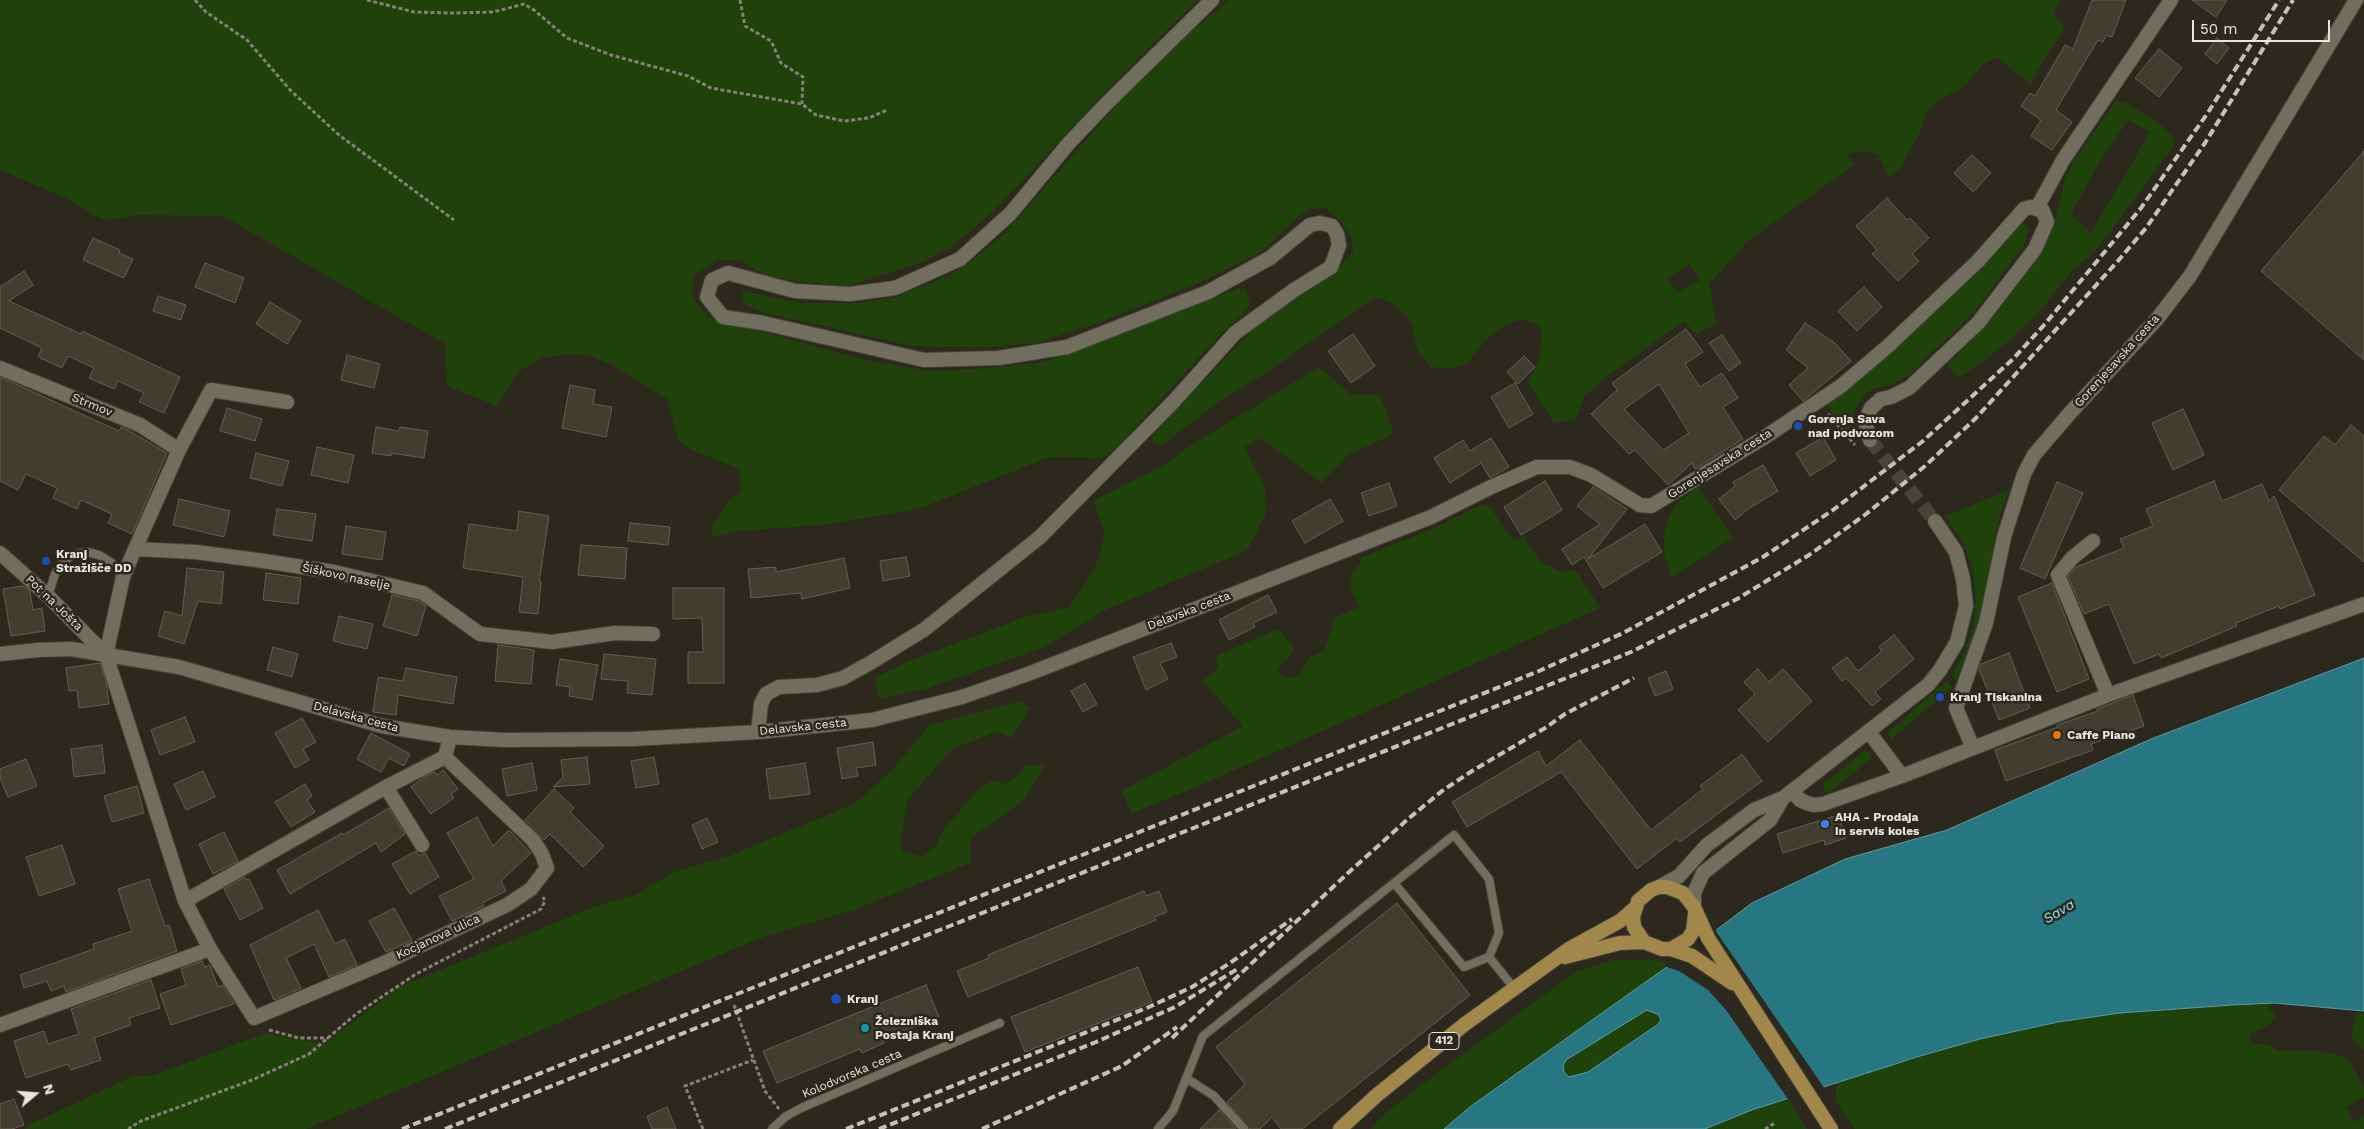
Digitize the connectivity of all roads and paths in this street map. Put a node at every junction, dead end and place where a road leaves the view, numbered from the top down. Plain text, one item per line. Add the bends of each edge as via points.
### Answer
1 (195, 0) edge
2 (367, 0) edge
3 (740, 0) edge
4 (1212, 0) edge
5 (2171, 0) edge
6 (2356, 0) edge
7 (802, 104) junction
8 (887, 110) dead end
9 (2038, 208) junction
10 (454, 220) dead end
11 (0, 368) edge
12 (287, 402) dead end
13 (1824, 408) dead end
14 (1870, 440) tunnel mouth
15 (1858, 449) dead end
16 (179, 450) junction
17 (1570, 467) joint
18 (1935, 521) tunnel mouth
19 (2093, 541) dead end
20 (136, 549) junction
21 (0, 553) edge
22 (123, 577) junction
23 (48, 596) junction
24 (2364, 604) edge
25 (653, 634) dead end
26 (0, 654) edge
27 (106, 655) junction
28 (2108, 695) junction
29 (758, 732) junction
30 (1869, 732) junction
31 (450, 737) junction
32 (1972, 748) junction
33 (445, 757) junction
34 (1902, 776) junction
35 (386, 787) junction
36 (1788, 795) junction
37 (422, 845) dead end
38 (1394, 883) junction
39 (1659, 887) junction
40 (531, 889) junction
41 (185, 900) junction
42 (1634, 908) junction
43 (1694, 909) junction
44 (1644, 942) junction
45 (210, 949) junction
46 (1671, 949) junction
47 (1489, 957) junction
48 (1554, 961) junction
49 (1514, 988) junction
50 (1742, 991) junction
51 (734, 1004) dead end
52 (1000, 1023) dead end
53 (0, 1025) edge
54 (264, 1032) dead end
55 (331, 1038) junction
56 (753, 1060) junction
57 (1186, 1078) junction
58 (785, 1117) junction
59 (1775, 1123) dead end
60 (128, 1129) edge
61 (703, 1129) edge
62 (772, 1129) edge
63 (1158, 1129) edge
64 (1244, 1129) edge
65 (1340, 1129) edge
66 (1765, 1129) edge
67 (1831, 1129) edge

1 - 10 path via 206,12 247,40 291,91 339,135
2 - 7 path via 414,12 452,14 493,12 524,4 566,38 611,55 688,76 711,88
3 - 7 path via 745,26 771,41 781,63 803,77
4 - 29 street via 1094,117 1010,214 960,259 895,288 850,294 795,291 728,273 712,280 707,297 723,317 763,323 924,360 998,358 1067,347 1208,292 1270,258 1310,225 1332,226 1339,245 1331,267 1235,333 1174,401 1040,537 925,629 870,663 843,678 817,685 779,687 766,694 761,704
5 - 9 street via 2063,160
6 - 32 street, Gorenjesavska cesta via 2190,276 2156,319 2070,413 2024,474 2004,537 1986,623 1956,708
7 - 8 path via 816,115 844,122 869,118
9 - 14 street via 2043,211 2047,222 2035,249 1978,323 1937,364 1909,388 1881,399 1871,408 1865,421
9 - 17 street, Gorenjesavska cesta via 2024,209 1978,261 1847,381 1671,495 1651,506 1640,505 1591,475
11 - 16 street, Strmov via 140,425
12 - 16 street via 211,390
13 - 15 path
16 - 20 street
17 - 29 street, Delavska cesta via 1537,468 1431,517 962,697 872,720
18 - 30 street via 1956,552 1963,579 1966,606 1957,642 1928,685
19 - 28 street via 2058,575
20 - 22 street
20 - 25 street, Šiškovo naselje via 196,552 264,561 334,572 423,593 480,634 552,642 615,634
21 - 23 street, Pot na Jošta
22 - 23 lane via 112,563 99,555 77,554 68,558 55,574
22 - 27 street
23 - 27 street, Pot na Jošta
24 - 28 street
26 - 27 street, Delavska cesta via 71,649
27 - 31 street, Delavska cesta via 179,667 382,726
27 - 41 street, Kocjanova ulica
28 - 32 street
29 - 31 street, Delavska cesta via 578,740
30 - 34 street
30 - 36 street
31 - 33 street
32 - 34 street
33 - 35 street
33 - 40 street, Kocjanova ulica via 533,840 547,868
34 - 36 street via 1823,804 1807,803
35 - 37 street
35 - 41 street
36 - 39 street via 1754,810 1701,851 1679,876
36 - 43 street via 1770,820 1710,866 1698,881
38 - 47 lane via 1464,967
38 - 47 lane via 1454,835 1489,878 1498,933
38 - 57 lane via 1203,1036
39 - 42 main road, 412 via 1644,894
39 - 43 main road, 412 via 1683,893
40 - 45 street, Kocjanova ulica via 507,905 254,1018
40 - 55 path via 545,901 541,909 416,974 356,1014
41 - 45 street, Kocjanova ulica
42 - 44 main road via 1634,927
42 - 48 main road, 412 via 1620,921 1583,940
43 - 46 main road via 1696,921 1688,939
43 - 50 main road, 412 via 1708,938
44 - 46 main road, 412
44 - 48 main road, 412 via 1605,946
45 - 53 street
46 - 50 main road, 412 via 1711,967
47 - 49 lane
48 - 49 main road, 412
49 - 65 main road, 412 via 1376,1094
50 - 67 main road, 412
51 - 56 path
52 - 58 lane, Kolodvorska cesta
54 - 55 path via 270,1029 299,1038
55 - 60 path via 308,1054 252,1080 141,1121
56 - 58 path via 765,1091
56 - 61 path via 685,1086
57 - 63 lane via 1173,1111
57 - 64 lane via 1214,1096
58 - 62 lane, Kolodvorska cesta
59 - 66 path

